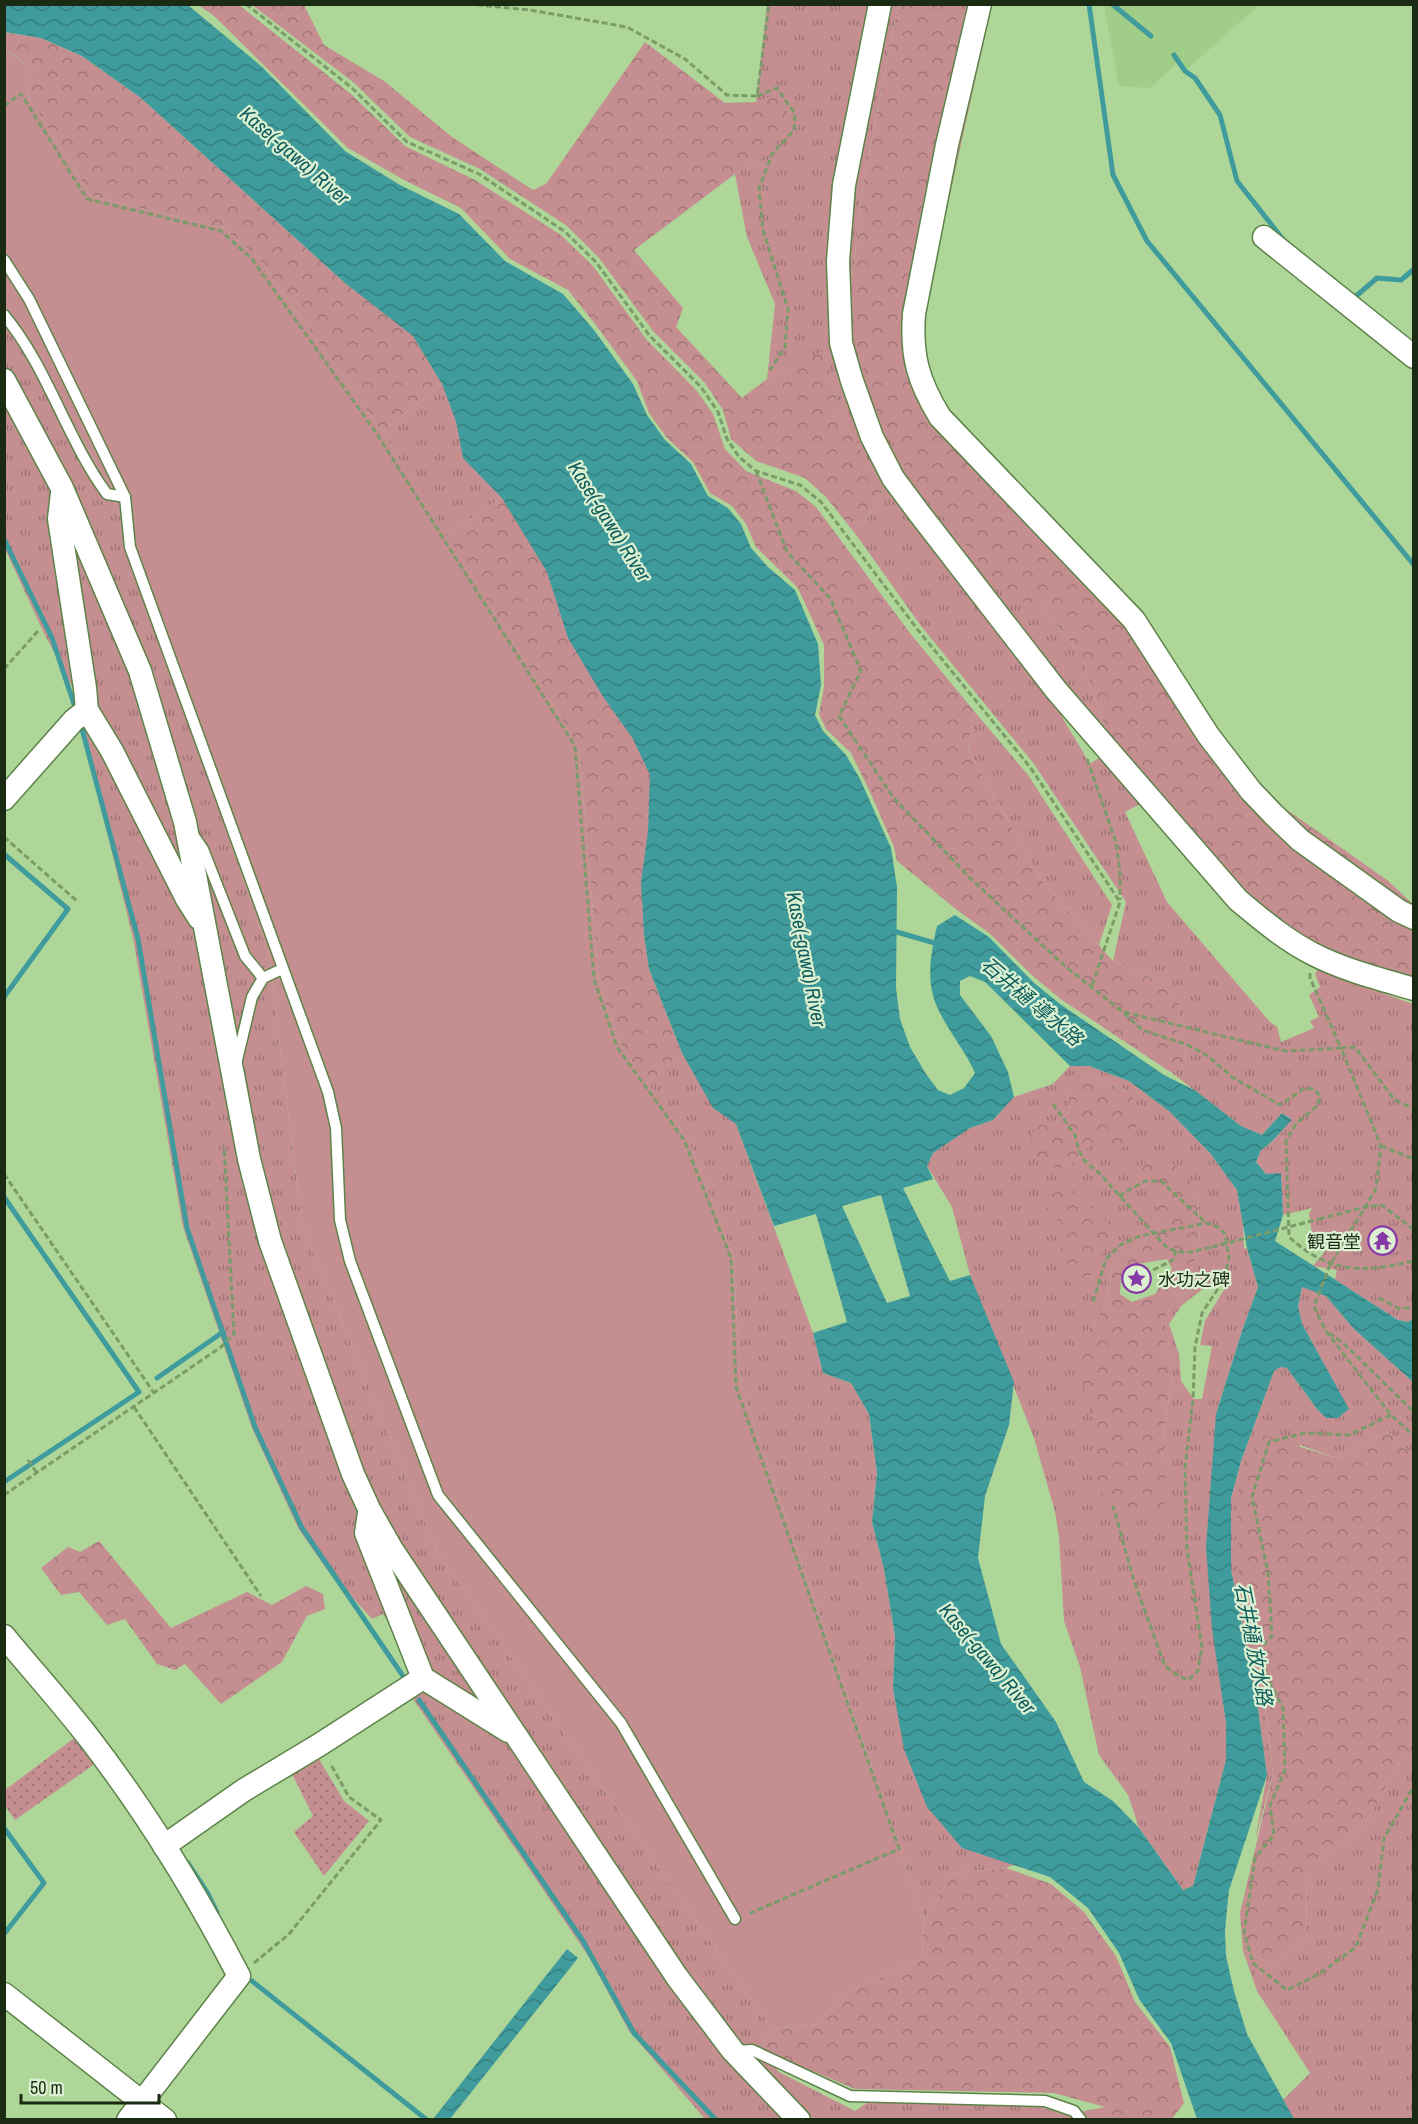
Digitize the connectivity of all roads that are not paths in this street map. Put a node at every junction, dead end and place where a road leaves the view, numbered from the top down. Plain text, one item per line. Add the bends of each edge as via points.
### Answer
1 (880, 4) edge
2 (980, 4) edge
3 (1264, 237) dead end
4 (4, 260) edge
5 (4, 315) edge
6 (1413, 357) edge
7 (4, 380) edge
8 (62, 488) junction
9 (125, 497) junction
10 (87, 710) junction
11 (4, 799) edge
12 (185, 822) junction
13 (1409, 908) edge
14 (207, 931) junction
15 (282, 969) junction
16 (263, 978) junction
17 (1413, 989) edge
18 (233, 1075) junction
19 (370, 1511) junction
20 (4, 1636) edge
21 (423, 1678) junction
22 (514, 1736) junction
23 (164, 1846) junction
24 (735, 1919) road end
25 (4, 1994) edge
26 (733, 2051) junction
27 (142, 2101) junction
28 (128, 2120) edge
29 (165, 2120) edge
30 (799, 2120) edge
31 (1081, 2120) edge

1 - 17 street via 844,185 838,261 841,343 872,437 893,478 1056,690 1238,900 1312,954
2 - 13 street via 914,314 915,359 927,396 940,417 1134,620 1208,735 1251,791 1300,840
3 - 6 street
4 - 9 lane via 29,299
5 - 9 lane via 21,335 91,472 107,494
7 - 8 street
8 - 10 street via 59,519
8 - 12 street via 140,671
9 - 15 lane via 130,547
10 - 11 street
10 - 14 street
12 - 14 street
12 - 16 lane via 203,849 245,956
14 - 18 street
15 - 16 lane
15 - 24 lane via 328,1092 336,1128 340,1220 350,1261 438,1495 621,1723
16 - 18 lane via 252,997
18 - 19 street via 270,1240 353,1474
19 - 21 street via 366,1533
19 - 22 street
20 - 23 street via 88,1738
21 - 22 street
21 - 23 street via 244,1790
22 - 26 street via 677,1977
23 - 27 street via 240,1976
25 - 27 street
26 - 30 street
26 - 31 lane via 752,2050 850,2096 1045,2101 1074,2110
27 - 28 street
27 - 29 street

